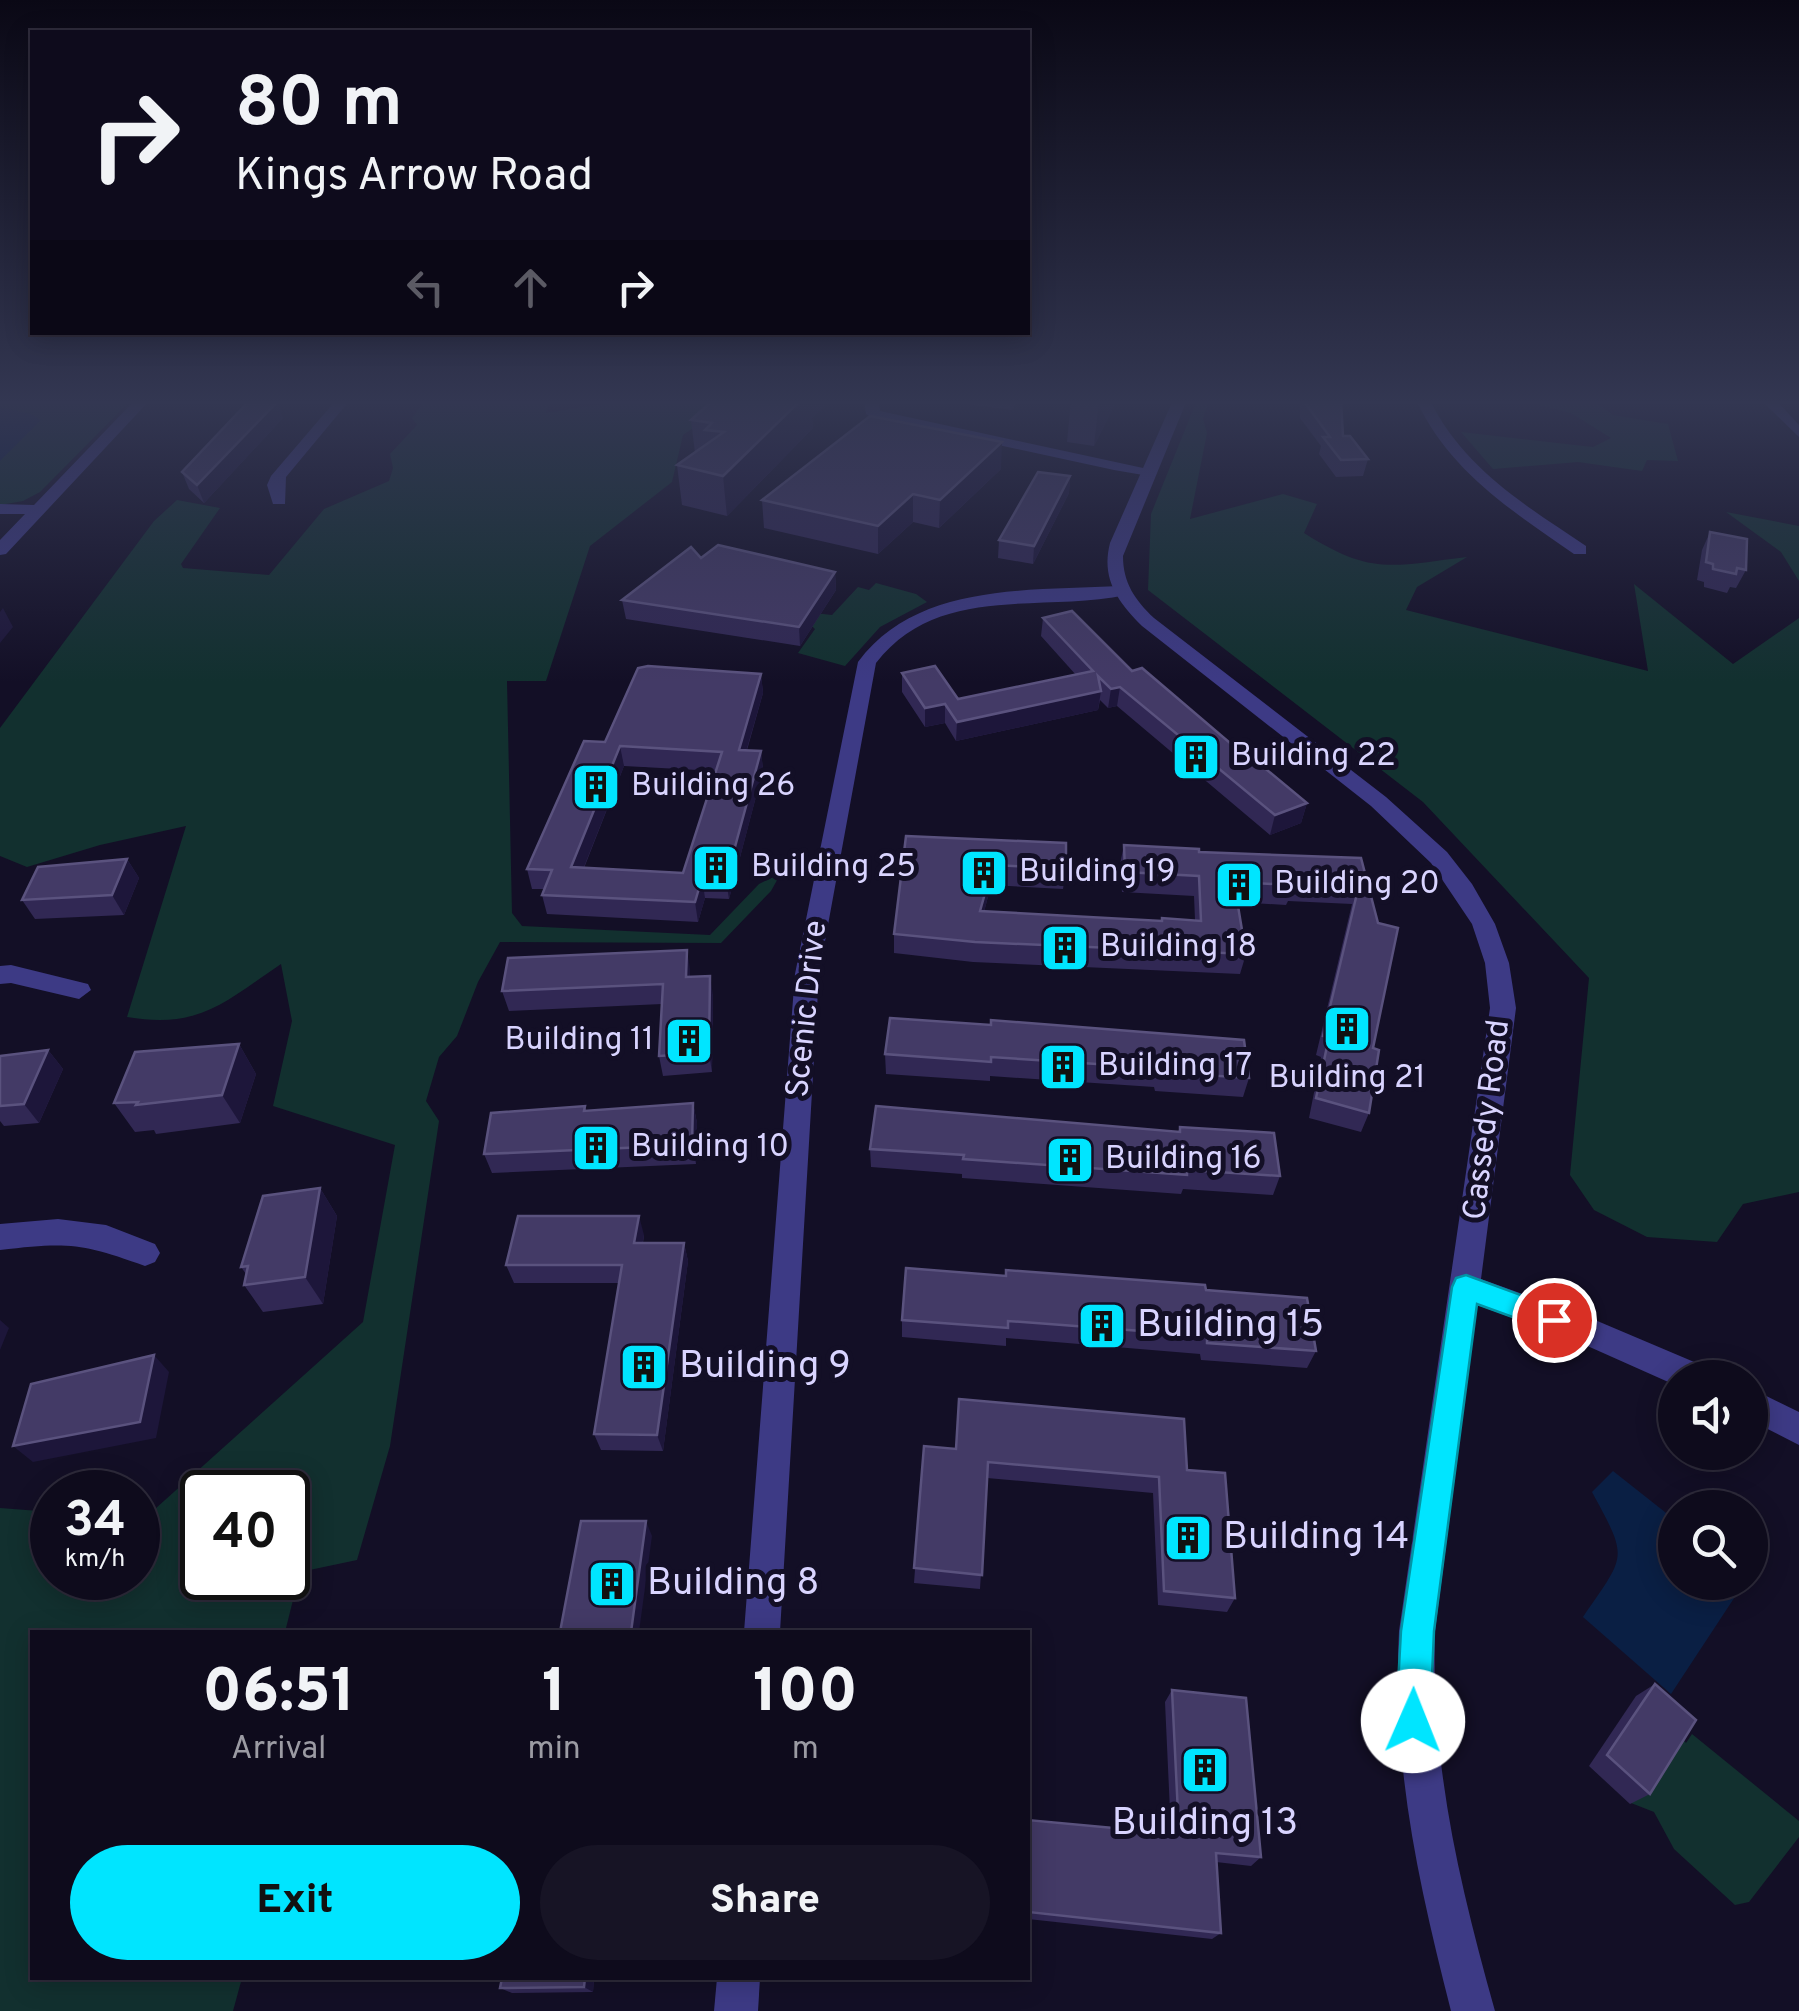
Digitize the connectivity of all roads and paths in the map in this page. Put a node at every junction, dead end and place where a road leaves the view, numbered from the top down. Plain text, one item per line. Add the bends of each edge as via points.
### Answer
1 (54, 494) edge
2 (277, 494) edge
3 (1139, 494) edge
4 (1505, 494) edge
5 (279, 502) dead end
6 (0, 510) edge
7 (39, 510) junction
8 (0, 550) edge
9 (1580, 550) dead end
10 (1120, 591) junction
11 (0, 975) edge
12 (79, 990) dead end
13 (0, 1237) edge
14 (145, 1253) dead end
15 (1466, 1287) junction
16 (1658, 1362) edge
17 (1768, 1413) edge
18 (1799, 1430) edge
19 (762, 1630) edge
20 (739, 1980) edge
21 (736, 2011) edge
22 (1472, 2011) edge

1 - 7 street
2 - 5 street
3 - 10 street via 1115,552
4 - 9 street
6 - 7 street
7 - 8 street
10 - 15 street, Cassedy Road via 1148,622 1422,838 1451,869 1488,929 1503,1008
10 - 19 street, Scenic Drive via 938,611 891,633 867,662 807,974
11 - 12 street
13 - 14 street via 82,1231
15 - 16 street
15 - 22 street, Cassedy Road via 1412,1697 1424,1820
17 - 18 street
20 - 21 street

